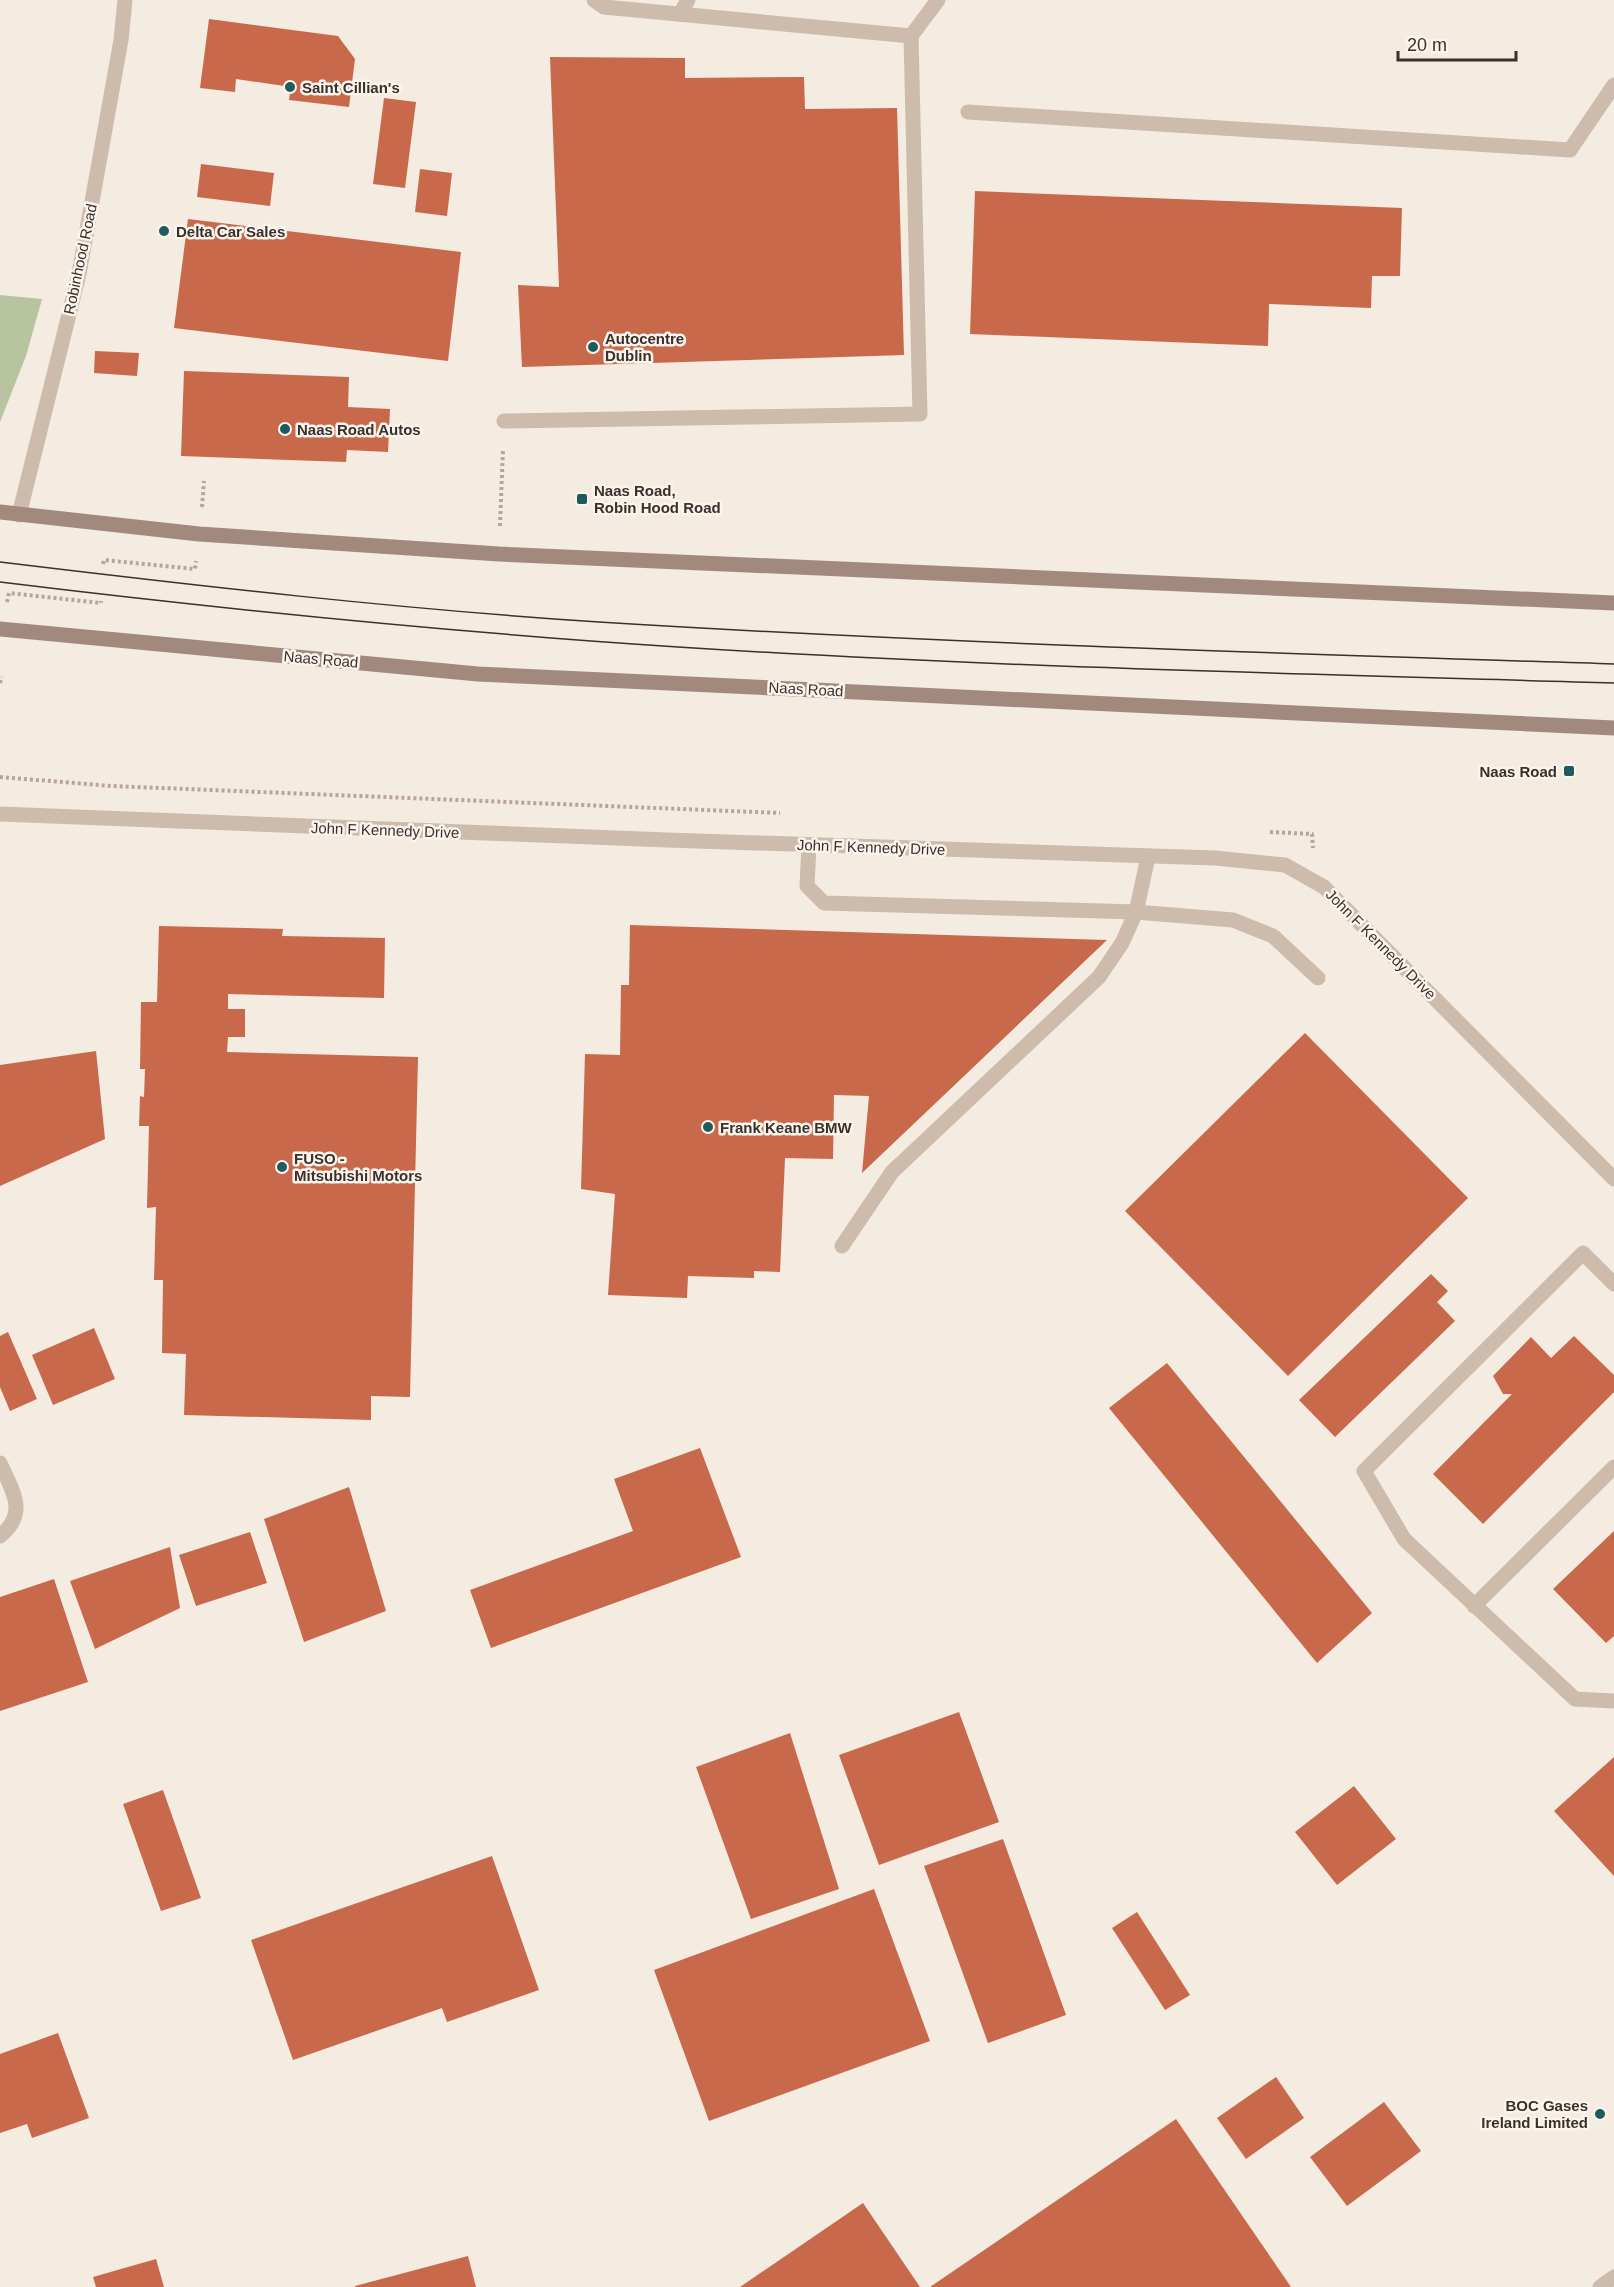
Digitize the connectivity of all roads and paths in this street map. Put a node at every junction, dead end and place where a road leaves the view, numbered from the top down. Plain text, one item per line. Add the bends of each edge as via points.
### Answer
1 (125, 0) edge
2 (594, 0) edge
3 (688, 0) edge
4 (938, 0) edge
5 (680, 14) junction
6 (911, 36) junction
7 (1614, 85) edge
8 (968, 112) dead end
9 (504, 421) joint
10 (204, 481) dead end
11 (0, 512) edge
12 (19, 515) junction
13 (201, 515) dead end
14 (499, 555) junction
15 (196, 560) dead end
16 (103, 564) dead end
17 (101, 601) dead end
18 (1614, 603) edge
19 (7, 607) dead end
20 (0, 629) edge
21 (1614, 728) edge
22 (0, 814) edge
23 (809, 845) junction
24 (1148, 857) junction
25 (1136, 912) junction
26 (1318, 978) dead end
27 (1614, 1179) edge
28 (842, 1246) dead end
29 (1614, 1284) edge
30 (0, 1463) edge
31 (1614, 1467) edge
32 (0, 1536) edge
33 (1474, 1606) junction
34 (1614, 1701) edge
35 (1614, 2277) edge
36 (1600, 2287) edge

1 - 12 street, Robinhood Road via 79,274
2 - 5 street via 604,8
3 - 5 street
4 - 6 street
5 - 6 street
6 - 9 street via 920,414
7 - 8 street via 1570,150
9 - 14 path
10 - 13 path
11 - 12 main road
12 - 14 main road via 199,534
14 - 18 main road
15 - 16 path via 195,569 104,560
17 - 19 path via 9,593
20 - 21 main road, Naas Road via 478,674
22 - 23 street, John F Kennedy Drive
23 - 24 street, John F Kennedy Drive
23 - 25 street via 807,886 824,903
24 - 25 street
24 - 27 street, John F Kennedy Drive via 1285,865 1324,887
25 - 26 street via 1233,920 1273,936
25 - 28 street via 1122,943 1099,977 892,1172
29 - 33 street via 1583,1253 1364,1471 1404,1539
30 - 32 street via 15,1496 17,1511 13,1524
31 - 33 street
33 - 34 street via 1575,1699
35 - 36 street

